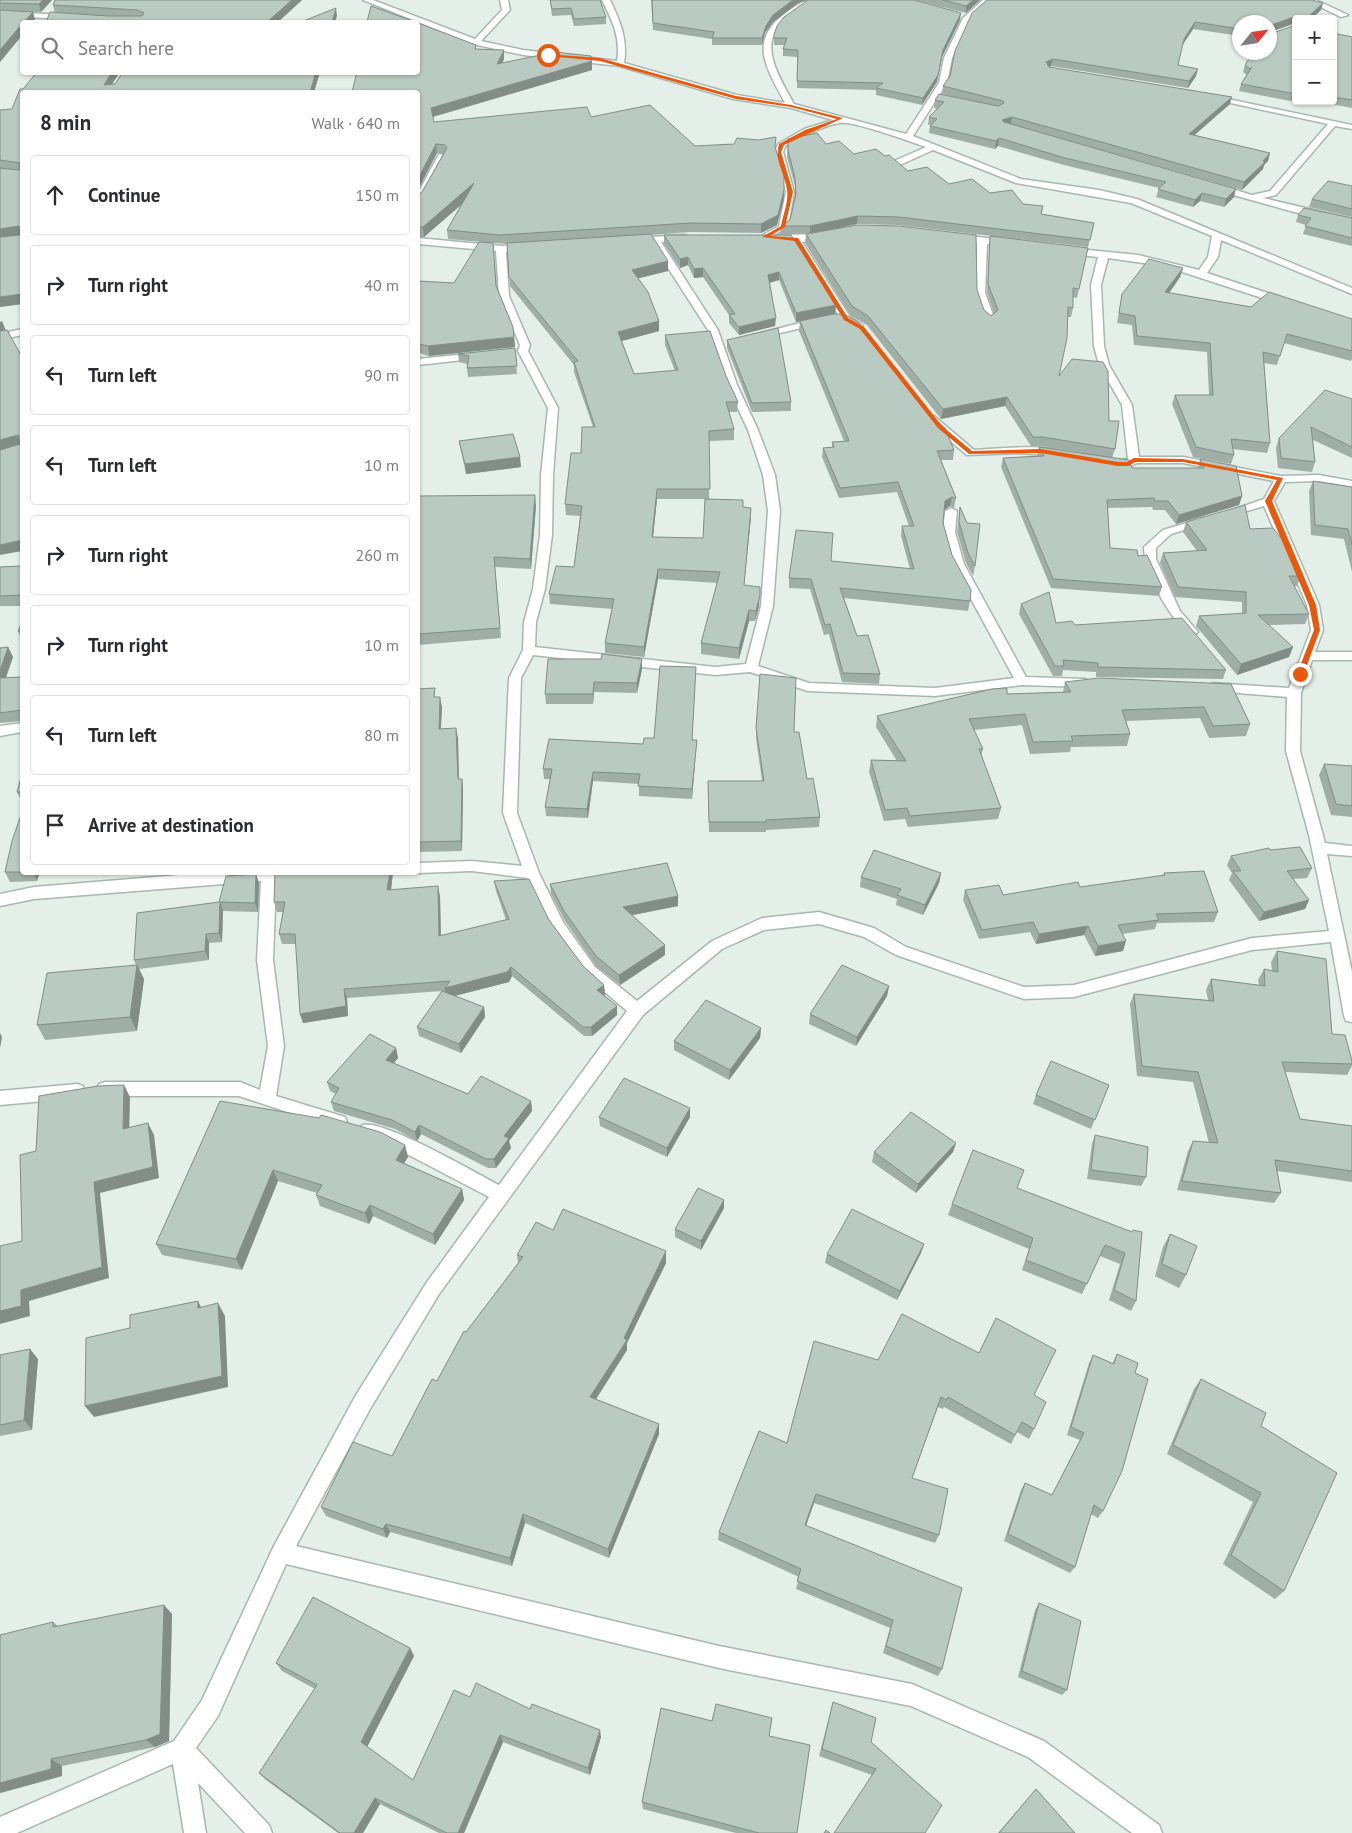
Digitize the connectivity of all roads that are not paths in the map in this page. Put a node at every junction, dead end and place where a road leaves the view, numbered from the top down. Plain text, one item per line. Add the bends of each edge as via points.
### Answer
1 (367, 0) edge
2 (504, 0) edge
3 (606, 0) edge
4 (810, 0) edge
5 (986, 0) edge
6 (1310, 0) edge
7 (0, 14) edge
8 (958, 15) edge
9 (1348, 16) edge
10 (79, 18) edge
11 (967, 18) junction
12 (412, 20) edge
13 (420, 23) edge
14 (476, 42) junction
15 (620, 64) junction
16 (1201, 95) edge
17 (791, 106) junction
18 (842, 119) junction
19 (1333, 124) junction
20 (1352, 127) edge
21 (908, 137) junction
22 (931, 148) junction
23 (442, 156) edge
24 (897, 163) edge
25 (1209, 185) edge
26 (1042, 186) junction
27 (1015, 192) edge
28 (1273, 193) junction
29 (420, 196) edge
30 (1253, 197) junction
31 (1274, 203) junction
32 (1352, 222) edge
33 (834, 233) edge
34 (945, 236) edge
35 (692, 237) edge
36 (1216, 237) junction
37 (655, 240) junction
38 (796, 240) junction
39 (420, 241) edge
40 (982, 241) junction
41 (620, 242) edge
42 (1019, 245) edge
43 (540, 247) edge
44 (500, 249) junction
45 (1056, 250) edge
46 (1103, 255) junction
47 (1201, 274) junction
48 (1352, 291) edge
49 (1291, 304) edge
50 (846, 319) junction
51 (990, 320) edge
52 (20, 332) edge
53 (868, 336) edge
54 (0, 337) edge
55 (747, 338) edge
56 (484, 355) edge
57 (420, 362) edge
58 (928, 412) edge
59 (1071, 455) edge
60 (1099, 460) edge
61 (1134, 460) junction
62 (1281, 479) junction
63 (1352, 484) edge
64 (1268, 501) junction
65 (950, 511) edge
66 (1201, 643) edge
67 (529, 650) junction
68 (1307, 656) junction
69 (1352, 656) edge
70 (752, 668) junction
71 (1226, 673) edge
72 (1022, 681) junction
73 (1101, 684) edge
74 (1200, 686) edge
75 (1239, 688) junction
76 (1294, 693) junction
77 (20, 728) edge
78 (0, 731) edge
79 (1319, 848) junction
80 (1352, 851) edge
81 (420, 868) edge
82 (532, 873) junction
83 (284, 875) edge
84 (199, 876) edge
85 (269, 876) junction
86 (0, 900) edge
87 (1338, 936) junction
88 (1351, 1000) edge
89 (637, 1010) junction
90 (1352, 1016) edge
91 (0, 1098) edge
92 (267, 1100) junction
93 (502, 1195) junction
94 (281, 1553) junction
95 (182, 1749) junction
96 (0, 1829) edge
97 (195, 1833) edge
98 (261, 1833) edge
99 (1151, 1833) edge

1 - 12 street
2 - 14 street via 506,10
3 - 15 street via 620,28 624,47
4 - 17 street via 783,20 767,39 775,76
5 - 11 street
6 - 9 street
7 - 10 street
8 - 11 street
11 - 21 street via 948,58 939,97
13 - 14 street
14 - 15 street via 510,50
15 - 17 street via 736,97
16 - 19 street
17 - 18 street
18 - 21 street
18 - 38 street via 782,144 779,152 790,192 783,227 760,237
19 - 20 street
19 - 28 street
21 - 22 street
22 - 24 street
22 - 26 street via 1019,181
23 - 29 street
25 - 30 street
26 - 27 street
26 - 36 street via 1134,201
28 - 30 street
28 - 31 street
30 - 31 street
31 - 32 street
33 - 38 street
34 - 40 street
35 - 37 street
36 - 47 street via 1217,247 1212,261
36 - 48 street
37 - 41 street
37 - 70 street via 723,344 769,475 774,511 767,606
38 - 50 street
39 - 44 street
40 - 42 street
40 - 51 street via 980,293
43 - 44 street
44 - 67 street via 504,296 525,345 518,352 554,408 547,475 546,535 539,589 530,622
45 - 46 street
46 - 47 street via 1147,259
46 - 61 street via 1096,284 1100,346 1104,365 1127,405
47 - 49 street via 1247,292
50 - 53 street via 862,328
50 - 55 street via 832,318
52 - 54 street
56 - 57 street
58 - 59 street via 940,427 971,452 1021,450
60 - 61 street via 1118,464 1129,464
61 - 62 street via 1183,460
62 - 63 street via 1320,478
62 - 64 street
64 - 66 street via 1167,532 1150,547 1150,559 1175,613
64 - 68 street via 1313,605 1317,630
65 - 72 street via 949,532 958,564
67 - 70 street via 714,671
67 - 82 street via 515,678 510,813
68 - 69 street
68 - 76 street
70 - 72 street via 818,688 935,692
71 - 75 street
72 - 73 street
74 - 75 street
75 - 76 street
76 - 79 street via 1293,751
77 - 78 street
79 - 80 street
79 - 87 street
81 - 82 street via 472,866
82 - 89 street via 558,925 590,971
83 - 85 street
84 - 85 street
84 - 86 street via 34,893
85 - 92 street via 265,960 276,1046
87 - 88 street
87 - 89 street via 1252,944 1074,991 1024,994 901,951 869,932 819,918 762,924 717,945
88 - 90 street
89 - 93 street
91 - 92 street via 126,1088 240,1089
92 - 93 street via 388,1136
93 - 94 street via 433,1288 378,1377
94 - 95 street via 210,1708
94 - 99 street via 719,1657 912,1695 1036,1749
95 - 96 street
95 - 97 street
95 - 98 street

